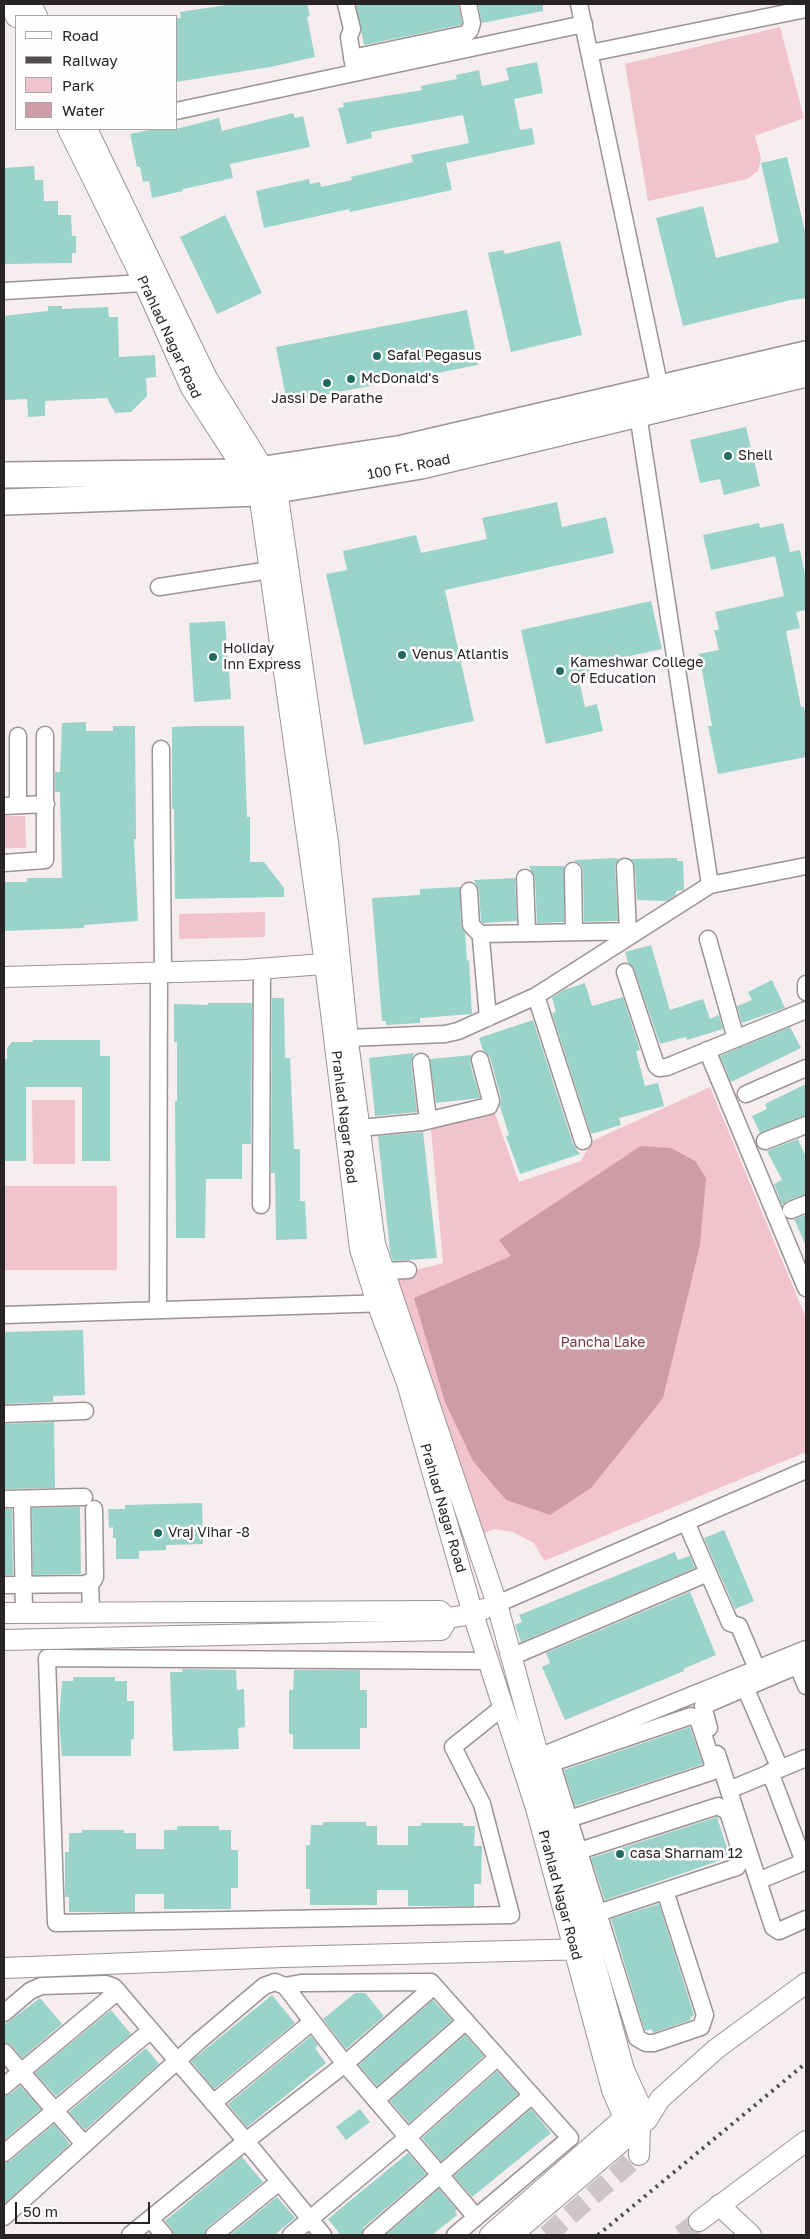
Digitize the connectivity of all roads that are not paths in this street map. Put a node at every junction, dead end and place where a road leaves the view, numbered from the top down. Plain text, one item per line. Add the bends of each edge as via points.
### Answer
1 (346, 4) edge
2 (468, 4) edge
3 (579, 4) edge
4 (806, 9) edge
5 (584, 24) junction
6 (590, 53) junction
7 (354, 66) junction
8 (178, 110) edge
9 (81, 130) edge
10 (144, 283) junction
11 (4, 291) edge
12 (806, 354) edge
13 (806, 374) edge
14 (662, 398) junction
15 (638, 414) junction
16 (254, 470) junction
17 (4, 475) edge
18 (268, 492) junction
19 (4, 502) edge
20 (270, 570) junction
21 (159, 587) dead end
22 (45, 735) dead end
23 (18, 736) dead end
24 (160, 749) dead end
25 (46, 804) junction
26 (11, 805) edge
27 (4, 863) edge
28 (806, 866) edge
29 (625, 867) dead end
30 (573, 871) dead end
31 (525, 878) dead end
32 (710, 885) junction
33 (468, 891) dead end
34 (632, 931) junction
35 (527, 932) junction
36 (574, 932) junction
37 (482, 936) junction
38 (708, 939) dead end
39 (332, 963) junction
40 (262, 968) junction
41 (161, 972) junction
42 (625, 972) dead end
43 (4, 977) edge
44 (806, 984) edge
45 (806, 992) edge
46 (536, 996) junction
47 (806, 1010) edge
48 (488, 1018) junction
49 (348, 1038) junction
50 (736, 1038) junction
51 (707, 1050) junction
52 (480, 1060) dead end
53 (421, 1062) dead end
54 (806, 1068) edge
55 (746, 1094) dead end
56 (428, 1120) junction
57 (806, 1125) edge
58 (360, 1128) junction
59 (583, 1140) dead end
60 (765, 1141) dead end
61 (806, 1204) edge
62 (260, 1206) dead end
63 (791, 1210) dead end
64 (408, 1270) dead end
65 (385, 1271) junction
66 (806, 1288) edge
67 (386, 1303) junction
68 (158, 1310) junction
69 (4, 1314) edge
70 (86, 1411) dead end
71 (4, 1414) edge
72 (806, 1470) edge
73 (22, 1499) junction
74 (4, 1500) edge
75 (686, 1522) junction
76 (708, 1573) junction
77 (90, 1583) junction
78 (23, 1584) junction
79 (4, 1585) edge
80 (497, 1604) junction
81 (91, 1612) junction
82 (4, 1613) edge
83 (24, 1613) junction
84 (473, 1614) junction
85 (448, 1618) junction
86 (4, 1640) edge
87 (806, 1649) edge
88 (511, 1657) junction
89 (488, 1662) junction
90 (802, 1664) edge
91 (757, 1669) junction
92 (806, 1686) edge
93 (745, 1688) junction
94 (503, 1707) junction
95 (539, 1757) junction
96 (806, 1758) edge
97 (775, 1771) junction
98 (729, 1790) junction
99 (569, 1819) junction
100 (572, 1844) junction
101 (805, 1862) edge
102 (758, 1881) junction
103 (665, 1891) junction
104 (598, 1913) junction
105 (806, 1919) edge
106 (583, 1949) junction
107 (4, 1968) edge
108 (806, 1983) edge
109 (285, 1986) junction
110 (434, 1986) junction
111 (118, 1991) junction
112 (4, 2013) edge
113 (466, 2021) junction
114 (312, 2022) junction
115 (151, 2030) junction
116 (4, 2052) edge
117 (498, 2057) junction
118 (177, 2060) junction
119 (345, 2064) junction
120 (21, 2072) junction
121 (4, 2086) edge
122 (532, 2095) junction
123 (376, 2100) junction
124 (214, 2103) junction
125 (55, 2111) junction
126 (636, 2121) junction
127 (408, 2137) junction
128 (246, 2141) junction
129 (806, 2141) edge
130 (84, 2144) junction
131 (4, 2153) edge
132 (639, 2154) dead end
133 (441, 2176) junction
134 (279, 2182) junction
135 (719, 2205) junction
136 (4, 2217) edge
137 (476, 2217) junction
138 (150, 2219) junction
139 (310, 2220) junction
140 (699, 2221) tunnel mouth
141 (130, 2235) edge
142 (164, 2235) edge
143 (214, 2235) edge
144 (291, 2235) edge
145 (323, 2235) edge
146 (371, 2235) edge
147 (455, 2235) edge
148 (490, 2235) edge
149 (512, 2235) edge
150 (751, 2235) edge

1 - 7 street via 352,29 349,37
2 - 7 street via 472,23 466,34
3 - 5 street
4 - 6 street
5 - 6 street
5 - 7 street
6 - 14 street
7 - 8 street
9 - 10 street, Prahlad Nagar Road
9 - 16 street
10 - 11 street
10 - 16 street, Prahlad Nagar Road via 191,388
12 - 14 main road, 100 Ft. Road
13 - 14 main road, 100 Ft. Road
14 - 15 main road, 100 Ft. Road
14 - 16 main road, 100 Ft. Road via 403,448
15 - 18 main road, 100 Ft. Road via 421,466
15 - 32 street
16 - 17 main road, 100 Ft. Road
16 - 18 street
18 - 19 main road, 100 Ft. Road
18 - 20 street, Prahlad Nagar Road
18 - 39 street via 328,842
20 - 21 street
20 - 39 street, Prahlad Nagar Road
22 - 25 street
23 - 26 street
24 - 41 street
25 - 26 street
25 - 27 street via 45,860
28 - 32 street
29 - 34 street
30 - 36 street
31 - 35 street
32 - 34 street
33 - 37 street via 471,925
34 - 36 street
34 - 46 street
35 - 36 street
35 - 37 street via 486,933
37 - 48 street
38 - 50 street
39 - 40 street
39 - 49 street
39 - 67 street, Prahlad Nagar Road via 360,1249
40 - 41 street
40 - 62 street
41 - 43 street
41 - 68 street
42 - 51 street via 659,1068
44 - 45 street
46 - 48 street
46 - 59 street
47 - 50 street
48 - 49 street via 445,1034
49 - 58 street
50 - 51 street
51 - 66 street
52 - 56 street via 491,1101 489,1106
53 - 56 street
54 - 55 street
56 - 58 street
57 - 60 street
58 - 65 street via 376,1244
61 - 63 street
64 - 65 street
65 - 67 street
67 - 68 street
67 - 80 street
67 - 84 street, Prahlad Nagar Road
68 - 69 street
70 - 71 street
72 - 75 street
73 - 74 street
73 - 77 street via 88,1503 95,1577
73 - 78 street
75 - 76 street
75 - 80 street
76 - 88 street
76 - 91 street via 730,1624 739,1626
77 - 78 street
77 - 81 street
78 - 79 street
78 - 83 street
80 - 84 street
80 - 88 street
81 - 83 street
81 - 85 street via 440,1612
82 - 83 street
84 - 85 street
84 - 89 street, Prahlad Nagar Road
85 - 86 street via 441,1630
87 - 91 street
88 - 95 street
89 - 94 street, Prahlad Nagar Road
89 - 94 street via 47,1658 56,1923 511,1915 482,1804 453,1747
90 - 92 street
90 - 93 street
91 - 95 street
93 - 97 street
93 - 98 street via 703,1706
94 - 106 street, Prahlad Nagar Road
95 - 100 street
96 - 97 street
97 - 98 street
97 - 101 street
98 - 102 street
99 - 99 street via 553,1768 555,1762 691,1716 698,1719 712,1764 711,1772
99 - 100 street
100 - 103 street via 718,1806 724,1808 742,1856 738,1867
100 - 104 street
100 - 106 street
101 - 102 street
102 - 105 street via 776,1929 779,1931
103 - 104 street
103 - 104 street via 705,2015 701,2027 654,2043 640,2042 637,2038
106 - 107 street
106 - 126 street, Prahlad Nagar Road via 612,2090
108 - 126 street via 716,2049
109 - 110 street via 301,1983 422,1982 431,1982
109 - 114 street
109 - 118 street via 276,1982 264,1986
110 - 113 street
110 - 119 street
111 - 112 street via 106,1984 41,1986
111 - 115 street
111 - 120 street
113 - 117 street
113 - 123 street
114 - 119 street
114 - 124 street
115 - 118 street
115 - 125 street
116 - 120 street
117 - 122 street
117 - 127 street
118 - 124 street
118 - 130 street
119 - 123 street
119 - 128 street
120 - 121 street
120 - 125 street
122 - 133 street
122 - 137 street via 570,2138
123 - 127 street
124 - 128 street
125 - 130 street
125 - 131 street
126 - 132 street
126 - 148 street
126 - 149 street
127 - 133 street
127 - 139 street
128 - 134 street
128 - 138 street
129 - 135 street
130 - 136 street
133 - 137 street
133 - 146 street
134 - 139 street
134 - 143 street
135 - 140 street
135 - 150 street
137 - 147 street
138 - 141 street
138 - 142 street
139 - 144 street
139 - 145 street

